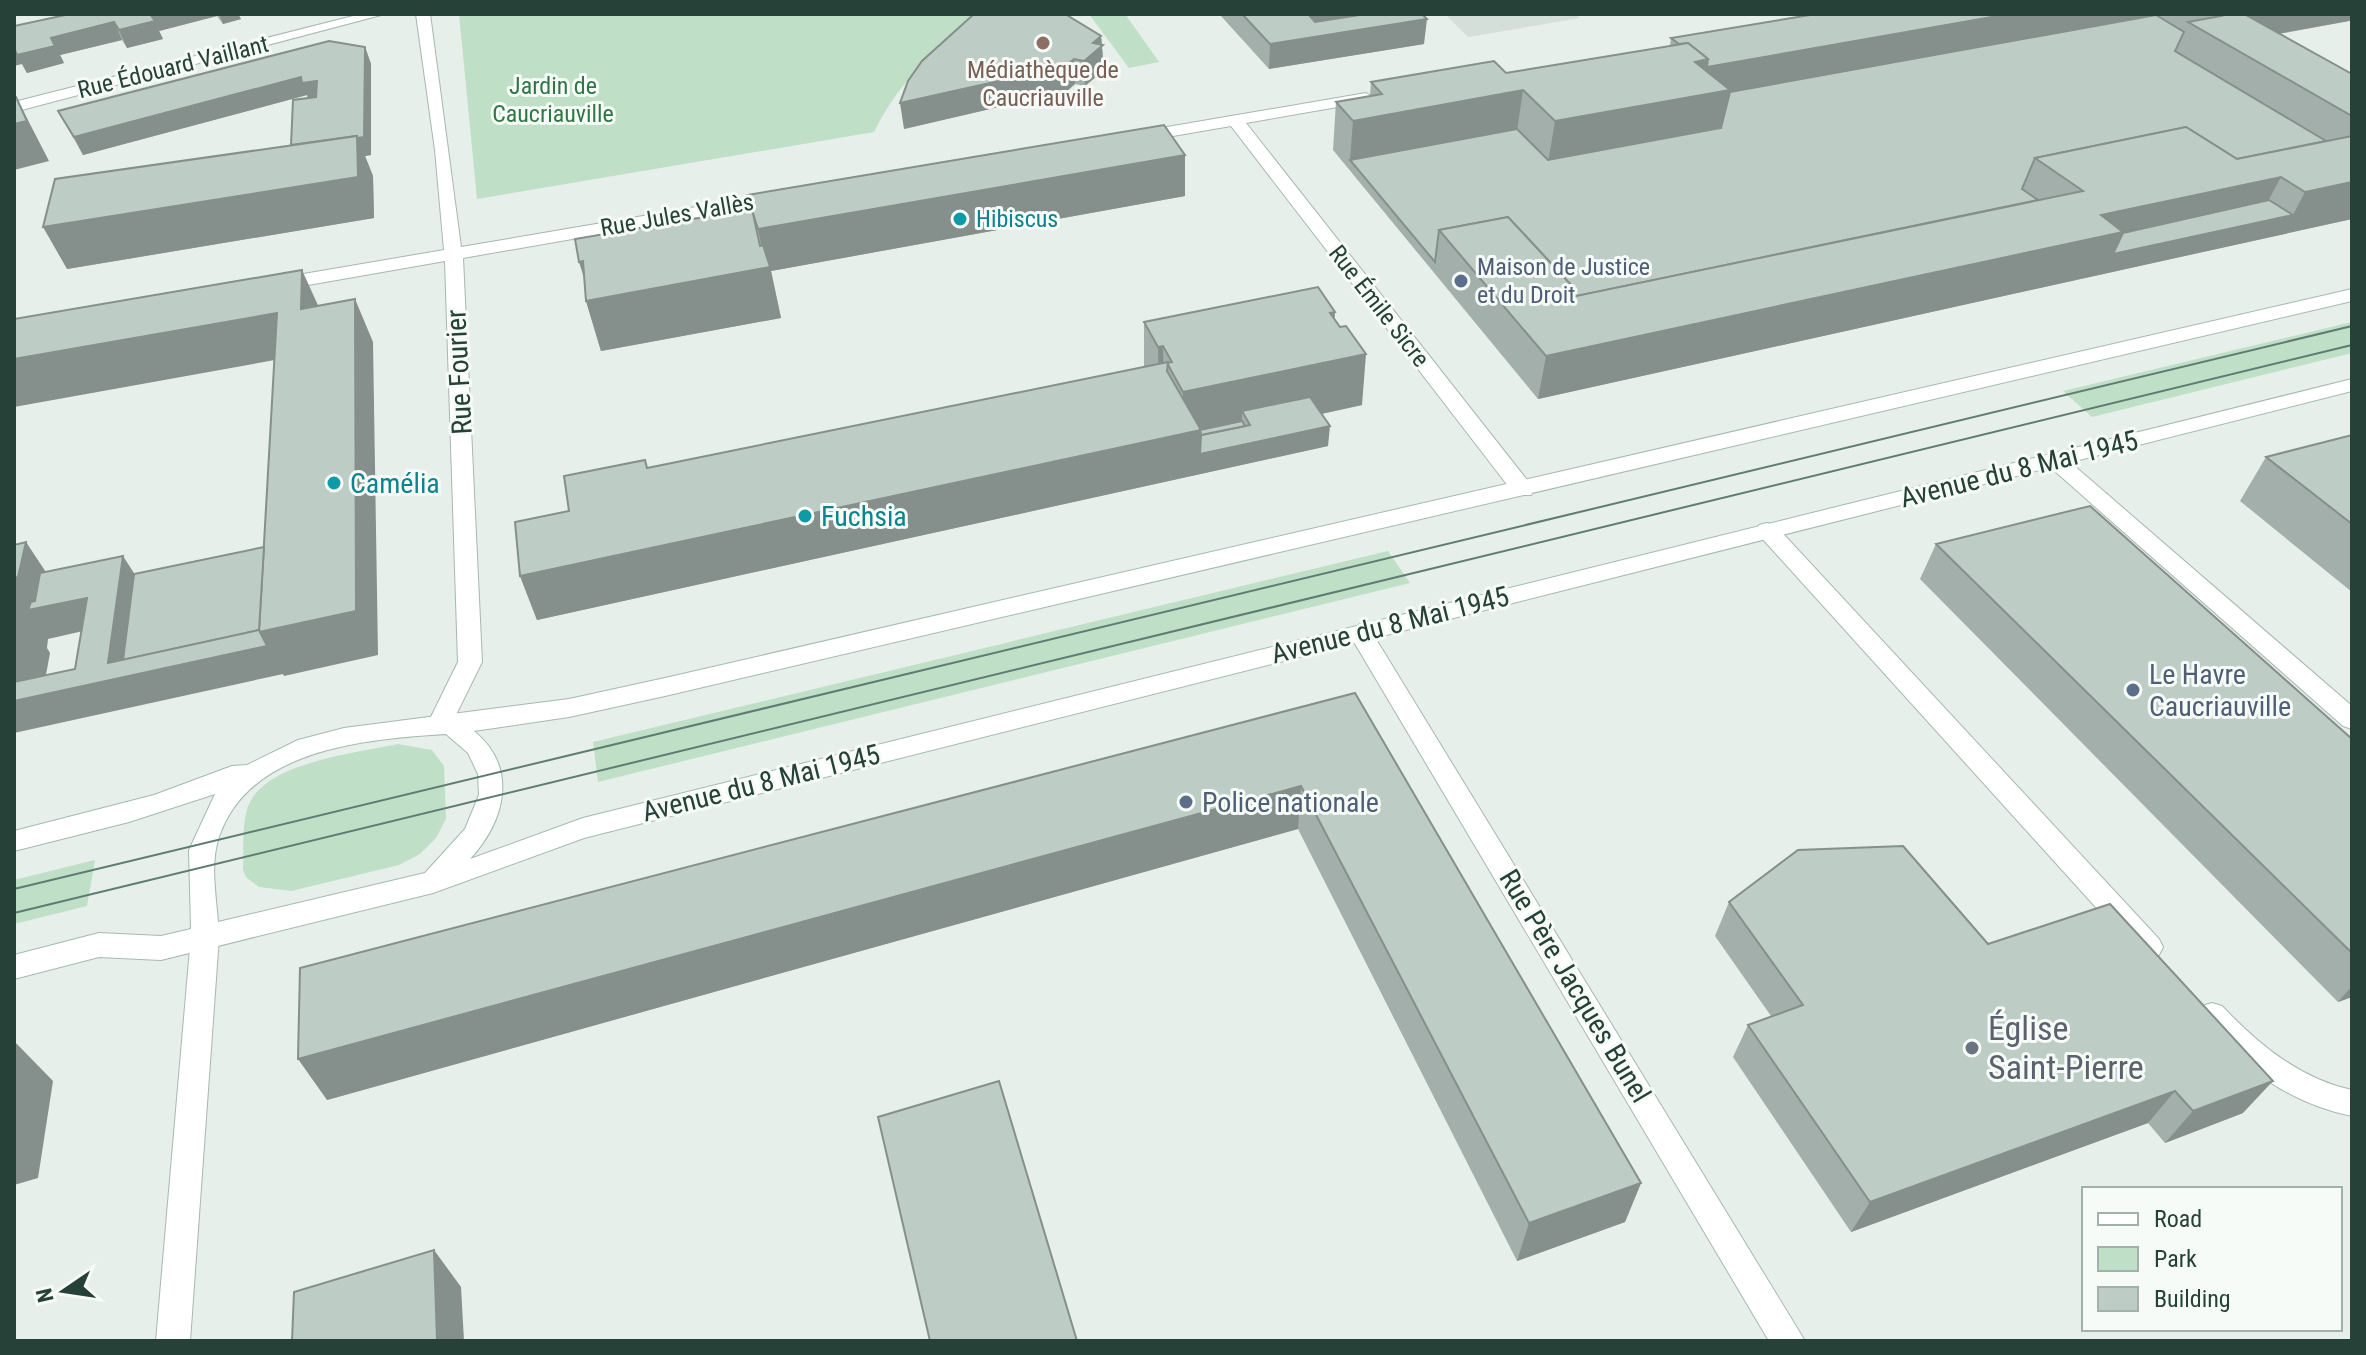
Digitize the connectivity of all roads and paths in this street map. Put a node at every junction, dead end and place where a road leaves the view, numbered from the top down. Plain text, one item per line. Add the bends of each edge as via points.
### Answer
1 (378, 14) edge
2 (423, 14) edge
3 (1376, 96) edge
4 (14, 107) edge
5 (1235, 120) junction
6 (1126, 139) edge
7 (798, 195) edge
8 (453, 253) junction
9 (248, 289) edge
10 (2352, 295) edge
11 (2352, 385) edge
12 (2056, 461) junction
13 (1523, 490) junction
14 (1767, 530) junction
15 (1360, 632) junction
16 (2352, 720) edge
17 (445, 725) junction
18 (280, 756) junction
19 (14, 841) edge
20 (433, 882) junction
21 (205, 937) junction
22 (14, 967) edge
23 (2169, 968) edge
24 (2190, 991) edge
25 (2352, 1103) edge
26 (173, 1341) edge
27 (1788, 1341) edge

1 - 4 street, Rue Édouard Vaillant
2 - 8 street, Rue Fourier
3 - 5 street
5 - 6 street
5 - 13 street, Rue Émile Sicre
7 - 8 street, Rue Jules Vallès
8 - 9 street, Rue Jules Vallès
8 - 17 street, Rue Fourier via 470,662
10 - 13 street
11 - 12 street, Avenue du 8 Mai 1945
12 - 14 street, Avenue du 8 Mai 1945
12 - 16 street
13 - 17 street via 596,702
14 - 15 street, Avenue du 8 Mai 1945
14 - 23 street
15 - 20 street, Avenue du 8 Mai 1945 via 583,828
15 - 27 street, Rue Père Jacques Bunel
17 - 18 street via 337,738
17 - 20 street via 477,747 491,774 492,795 476,835
18 - 19 street via 174,801
18 - 21 street via 230,789 213,815 204,841
20 - 21 street, Avenue du 8 Mai 1945
21 - 22 street via 161,948 99,945
21 - 26 street
24 - 25 street via 2233,1038 2291,1080

